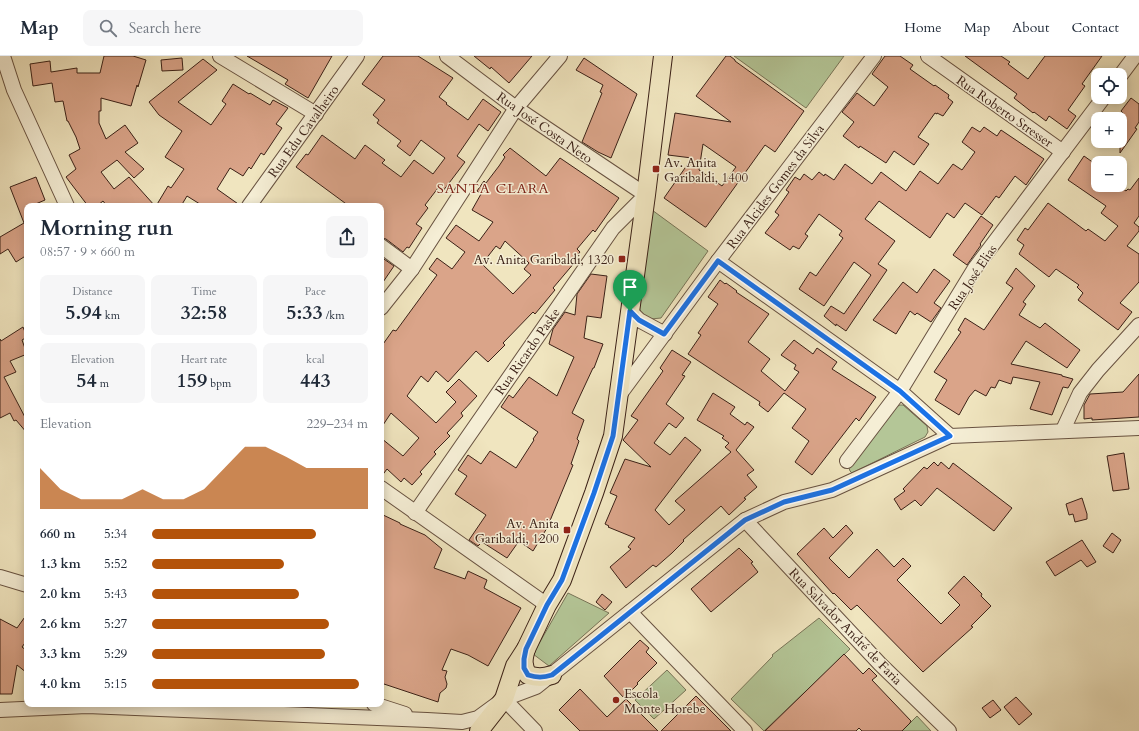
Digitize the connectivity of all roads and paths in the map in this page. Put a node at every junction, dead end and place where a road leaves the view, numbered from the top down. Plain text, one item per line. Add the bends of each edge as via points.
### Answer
1 (3, 56) edge
2 (220, 56) edge
3 (357, 56) edge
4 (447, 56) edge
5 (560, 56) edge
6 (663, 56) edge
7 (874, 56) edge
8 (928, 56) edge
9 (1135, 56) edge
10 (1126, 68) edge
11 (1099, 104) edge
12 (516, 108) junction
13 (316, 114) junction
14 (1063, 152) junction
15 (646, 196) junction
16 (66, 203) edge
17 (251, 203) edge
18 (384, 248) edge
19 (718, 261) junction
20 (412, 269) junction
21 (384, 304) edge
22 (630, 311) junction
23 (1139, 324) edge
24 (664, 334) junction
25 (900, 391) junction
26 (620, 394) junction
27 (1139, 428) edge
28 (1063, 430) junction
29 (950, 436) junction
30 (847, 461) dead end
31 (384, 490) edge
32 (415, 513) junction
33 (745, 520) junction
34 (0, 577) edge
35 (24, 584) edge
36 (547, 605) junction
37 (630, 612) junction
38 (526, 649) junction
39 (552, 675) junction
40 (504, 699) junction
41 (64, 707) edge
42 (110, 707) edge
43 (384, 707) edge
44 (0, 710) edge
45 (427, 720) junction
46 (479, 731) edge
47 (535, 731) edge
48 (745, 731) edge
49 (948, 731) edge

1 - 16 street via 14,90
2 - 13 street
3 - 13 street, Rua Edu Cavalheiro
4 - 12 street, Rua José Costa Neto
5 - 12 street
6 - 15 main road
7 - 19 street, Rua Alcides Gomes da Silva
8 - 14 street, Rua Roberto Stresser
9 - 10 street
11 - 14 street, Rua José Elias
12 - 15 street, Rua José Costa Neto
12 - 20 street
13 - 17 street, Rua Edu Cavalheiro
14 - 25 street, Rua José Elias via 975,268
15 - 22 main road
15 - 32 street, Rua Ricardo Paske via 613,228
18 - 20 street
19 - 24 street, Rua Alcides Gomes da Silva
19 - 25 street
20 - 21 street
22 - 24 street via 639,320
22 - 26 main road
23 - 28 street via 1080,393
24 - 26 street, Rua Alcides Gomes da Silva
25 - 29 street
25 - 30 street, Rua José Elias
26 - 36 main road via 613,436 594,493 562,580
27 - 28 street
28 - 29 street
29 - 33 street via 832,490 784,502
31 - 32 street
32 - 36 street
33 - 37 street
33 - 49 street, Rua Salvador André de Faria via 880,664
34 - 35 street
36 - 38 main road
37 - 39 street
37 - 48 street
38 - 39 main road via 524,668 528,675 544,678
38 - 40 main road via 515,666
39 - 40 street via 536,687
40 - 45 street via 478,718 462,722
40 - 46 main road
40 - 47 street
41 - 44 street
42 - 45 street
43 - 45 street

